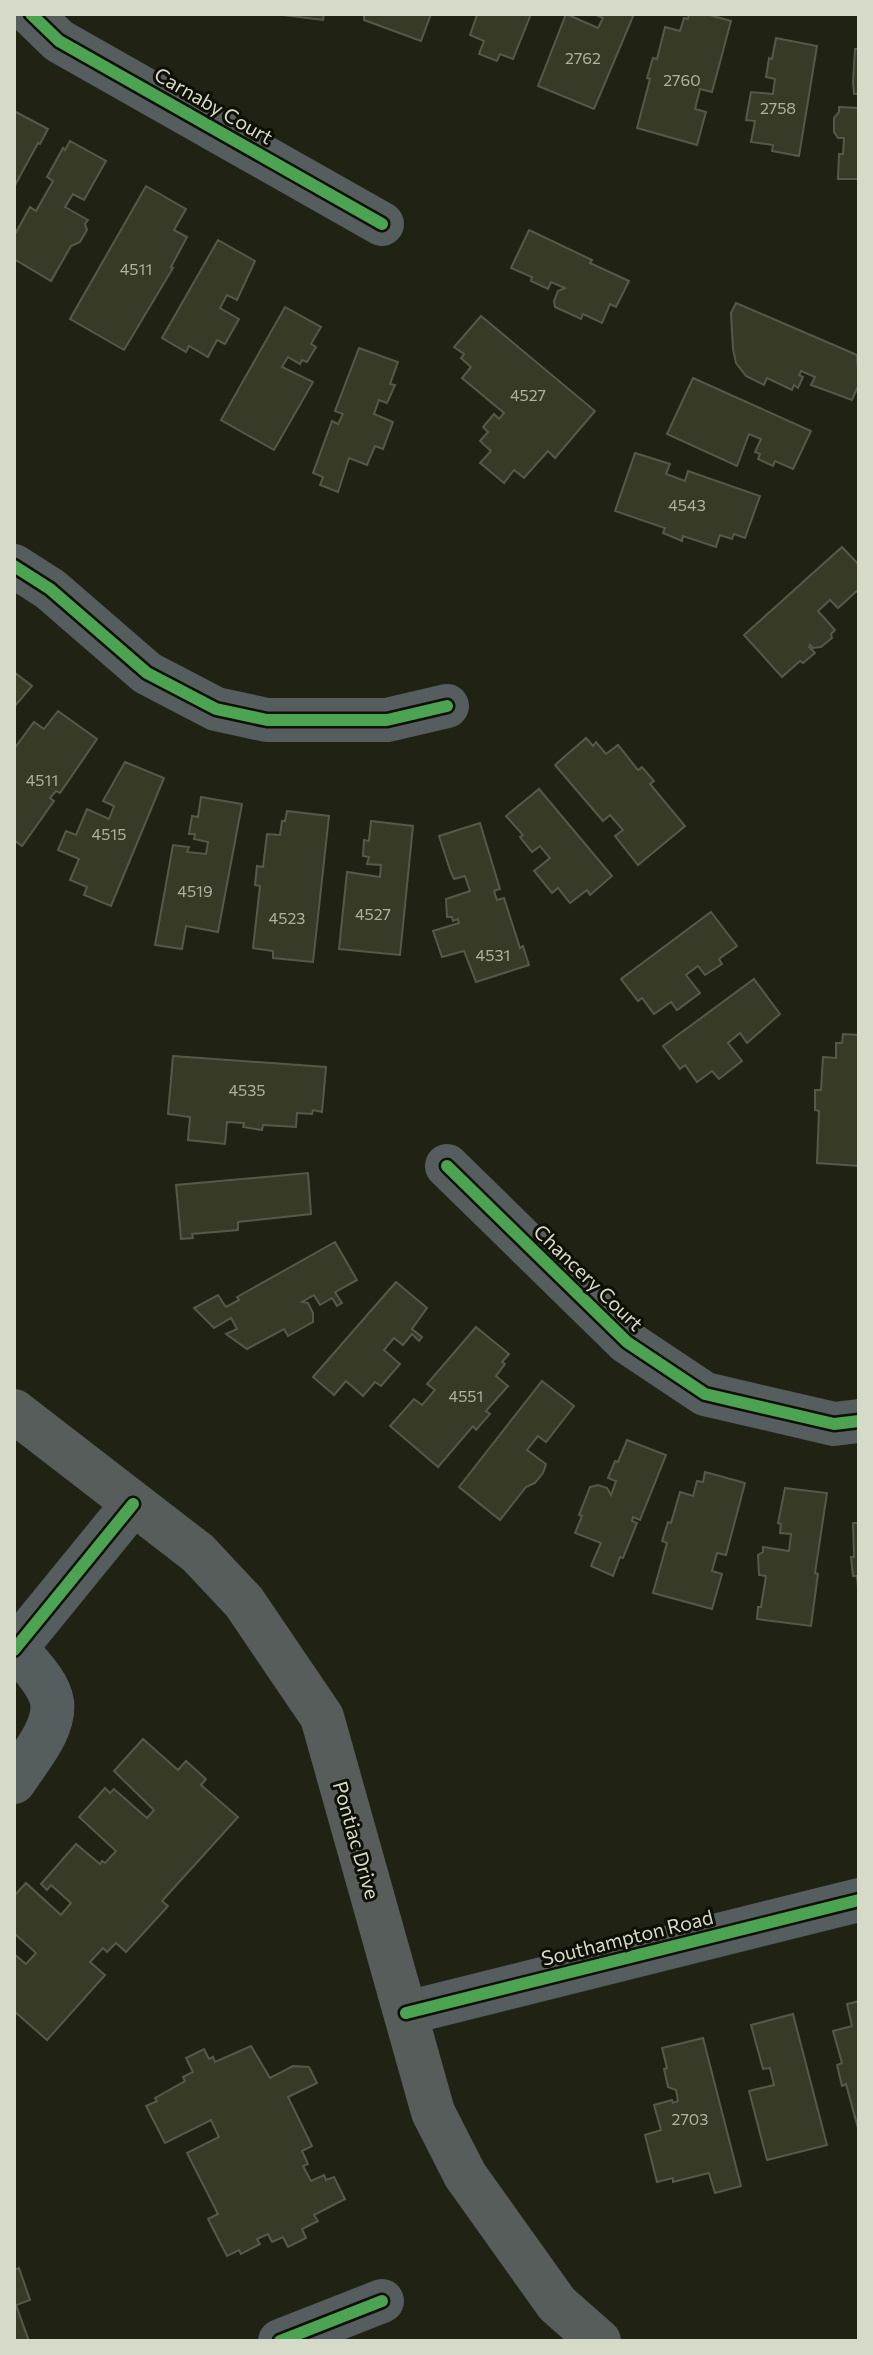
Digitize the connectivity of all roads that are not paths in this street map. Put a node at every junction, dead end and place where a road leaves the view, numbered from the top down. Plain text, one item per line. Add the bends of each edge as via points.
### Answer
1 (31, 14) edge
2 (382, 224) dead end
3 (14, 566) edge
4 (447, 706) dead end
5 (447, 1166) dead end
6 (14, 1411) edge
7 (859, 1421) edge
8 (133, 1504) junction
9 (15, 1649) edge
10 (14, 1782) edge
11 (859, 1900) edge
12 (406, 2013) junction
13 (382, 2301) dead end
14 (280, 2341) edge
15 (599, 2341) edge

1 - 2 street, Carnaby Court via 59,41
3 - 4 street via 50,589 147,673 216,709 267,720 387,720
5 - 7 street, Chancery Court via 627,1342 705,1394 834,1424
6 - 8 main road, Pontiac Drive
8 - 9 street
8 - 12 main road, Pontiac Drive via 198,1553 244,1602 322,1717
9 - 10 street via 52,1702 48,1727
11 - 12 street, Southampton Road
12 - 15 main road, Pontiac Drive via 433,2112 465,2175 557,2304
13 - 14 street

